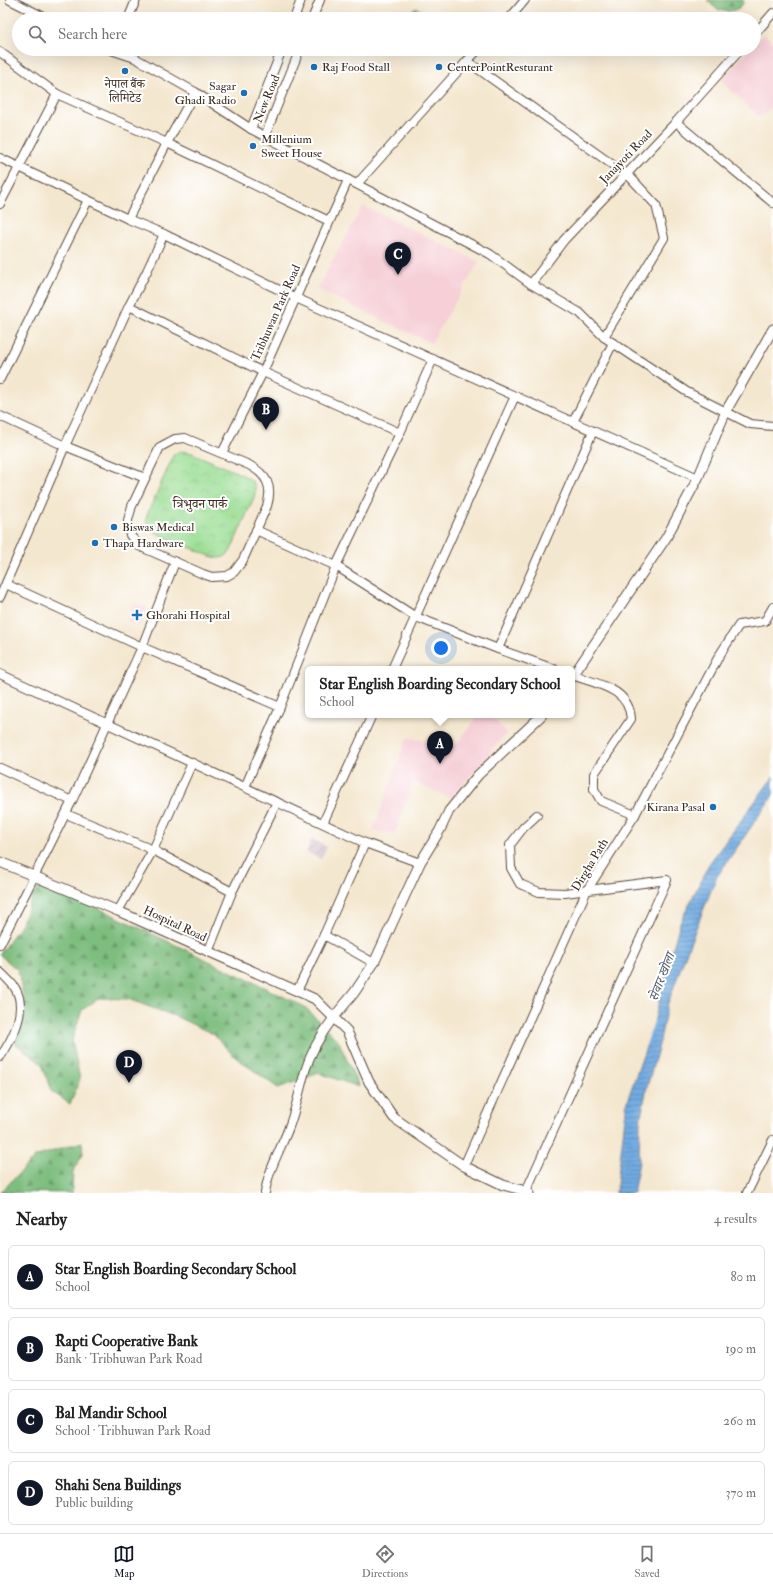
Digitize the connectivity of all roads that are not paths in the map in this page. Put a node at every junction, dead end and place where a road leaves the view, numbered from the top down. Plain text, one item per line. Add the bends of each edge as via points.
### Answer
1 (10, 0) edge
2 (136, 0) edge
3 (301, 0) edge
4 (320, 0) edge
5 (525, 0) edge
6 (34, 12) edge
7 (131, 12) edge
8 (297, 12) edge
9 (315, 12) edge
10 (514, 12) edge
11 (773, 13) edge
12 (761, 27) edge
13 (0, 52) edge
14 (129, 56) edge
15 (279, 56) edge
16 (297, 56) edge
17 (472, 56) edge
18 (735, 56) edge
19 (467, 61) junction
20 (195, 92) junction
21 (57, 94) junction
22 (676, 122) junction
23 (251, 129) junction
24 (265, 136) junction
25 (167, 143) junction
26 (0, 158) edge
27 (19, 167) junction
28 (626, 176) junction
29 (348, 180) junction
30 (357, 184) junction
31 (88, 200) junction
32 (773, 203) edge
33 (0, 204) edge
34 (128, 219) junction
35 (330, 221) junction
36 (164, 234) junction
37 (531, 284) junction
38 (296, 298) junction
39 (128, 306) junction
40 (773, 329) edge
41 (604, 337) junction
42 (613, 343) junction
43 (433, 359) junction
44 (263, 372) junction
45 (0, 379) edge
46 (515, 396) junction
47 (726, 411) junction
48 (0, 416) edge
49 (573, 422) junction
50 (773, 426) edge
51 (593, 431) junction
52 (400, 433) junction
53 (65, 446) junction
54 (222, 453) junction
55 (145, 478) junction
56 (698, 478) junction
57 (256, 530) junction
58 (175, 562) junction
59 (336, 566) junction
60 (6, 584) junction
61 (0, 597) edge
62 (773, 607) edge
63 (416, 617) junction
64 (765, 621) junction
65 (773, 625) edge
66 (142, 647) junction
67 (498, 649) junction
68 (393, 666) edge
69 (546, 666) edge
70 (575, 672) edge
71 (0, 674) edge
72 (575, 677) edge
73 (280, 707) junction
74 (371, 718) edge
75 (539, 718) edge
76 (107, 724) junction
77 (192, 763) junction
78 (0, 768) edge
79 (245, 787) junction
80 (72, 801) junction
81 (277, 802) junction
82 (66, 814) junction
83 (537, 815) dead end
84 (635, 815) junction
85 (323, 823) junction
86 (365, 842) junction
87 (152, 850) junction
88 (0, 862) edge
89 (420, 863) junction
90 (34, 876) junction
91 (586, 890) junction
92 (232, 892) junction
93 (118, 911) junction
94 (324, 935) junction
95 (0, 944) edge
96 (208, 952) junction
97 (374, 964) junction
98 (0, 972) edge
99 (297, 991) junction
100 (334, 1017) junction
101 (0, 1057) edge
102 (773, 1140) edge
103 (464, 1166) junction
104 (502, 1185) junction
105 (527, 1192) edge
106 (265, 1193) edge
107 (509, 1193) edge
108 (747, 1193) edge

1 - 6 street
2 - 7 street
3 - 8 street
4 - 9 street
5 - 10 street
11 - 12 street
13 - 21 street
14 - 20 street
15 - 23 street, New Road
16 - 24 street, New Road
17 - 19 street
18 - 22 street, Janajyoti Road
19 - 28 street
19 - 30 street
20 - 23 street
20 - 25 street
21 - 25 street
21 - 27 street
22 - 28 street, Janajyoti Road
22 - 32 street
23 - 24 street
24 - 29 street
25 - 34 street
25 - 35 street
26 - 27 street
27 - 31 street
27 - 33 street
28 - 37 street, Janajyoti Road via 564,240
28 - 41 street via 631,178 656,206 664,238
29 - 30 street
29 - 35 street, Tribhuwan Park Road
30 - 37 street via 490,254
31 - 34 street
31 - 45 street
34 - 36 street
35 - 38 street, Tribhuwan Park Road
36 - 38 street
36 - 39 street
37 - 41 street via 580,313
38 - 43 street
38 - 44 street, Tribhuwan Park Road
39 - 44 street
39 - 53 street
40 - 47 street
41 - 42 street
42 - 47 street via 687,392
42 - 49 street
43 - 46 street
43 - 52 street
44 - 52 street
44 - 54 street, Tribhuwan Park Road
46 - 49 street
46 - 63 street
47 - 50 street via 750,424
47 - 56 street
48 - 53 street
49 - 51 street
51 - 56 street
51 - 67 street
52 - 59 street
53 - 55 street
53 - 60 street
54 - 55 street via 185,438 175,439 160,447
54 - 57 street via 258,470 267,480 270,496
55 - 58 street via 128,520 130,535 139,546
56 - 70 street via 666,538
57 - 58 street via 239,568 227,576 212,577
57 - 59 street
58 - 66 street
59 - 63 street
59 - 73 street
60 - 61 street
60 - 66 street
62 - 64 street
63 - 67 street
63 - 68 street
64 - 65 street
64 - 84 street, Dirgha Path via 740,626 719,656
66 - 73 street
66 - 76 street
67 - 69 street
71 - 76 street
72 - 84 street via 609,688 622,696 629,709 631,719 594,774 594,789 601,800
73 - 79 street
74 - 85 street
75 - 89 street via 478,776 449,811
76 - 77 street
76 - 80 street
77 - 79 street
77 - 87 street
78 - 80 street
79 - 81 street
80 - 82 street
81 - 85 street
81 - 92 street
82 - 87 street
82 - 90 street
83 - 91 street via 510,845 511,868 520,884 539,892 565,893
84 - 91 street, Dirgha Path
85 - 86 street
86 - 89 street
86 - 94 street
87 - 92 street
87 - 93 street
88 - 90 street, Hospital Road
89 - 97 street
90 - 93 street, Hospital Road
90 - 95 street
91 - 103 street, Dirgha Path
91 - 105 street via 667,880
92 - 96 street
93 - 96 street, Hospital Road
94 - 97 street
94 - 99 street
96 - 99 street, Hospital Road
97 - 100 street
98 - 101 street via 15,988 19,1002 18,1022 8,1046
99 - 100 street, Hospital Road via 315,999
100 - 103 street, Hospital Road via 347,1031 369,1082 394,1118
100 - 106 street via 321,1035 305,1070 294,1112 267,1180
102 - 108 street
103 - 104 street, Hospital Road
104 - 105 street, Hospital Road
104 - 107 street

